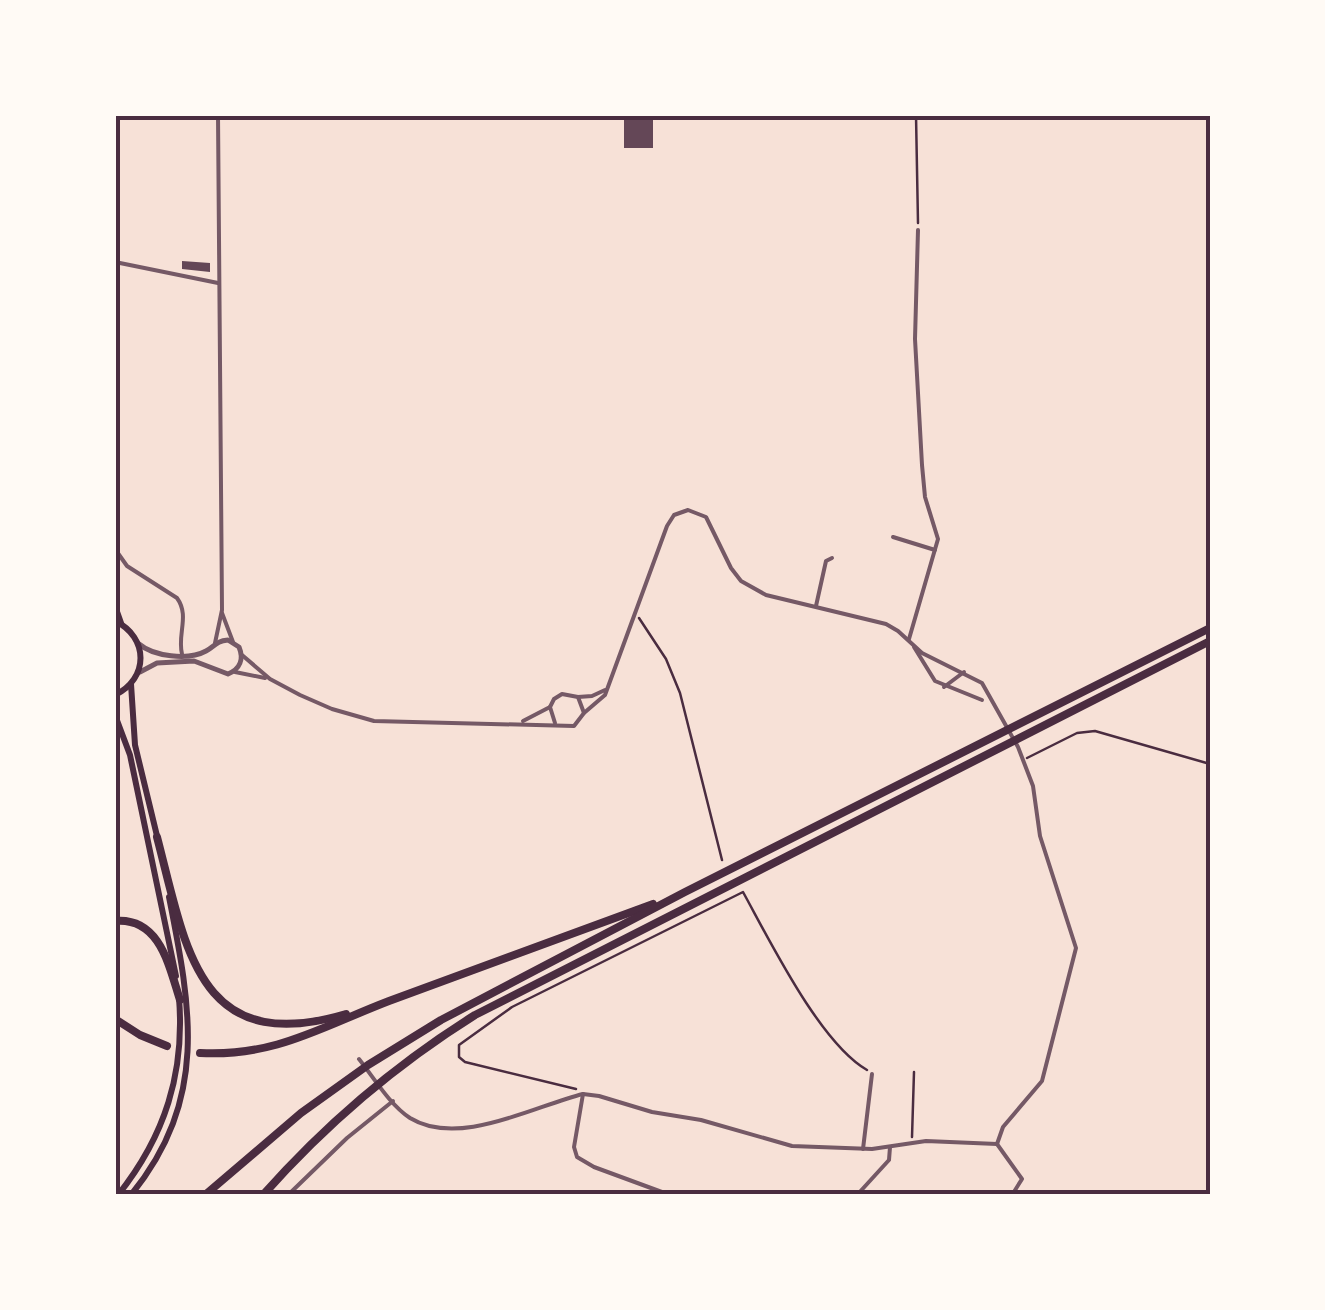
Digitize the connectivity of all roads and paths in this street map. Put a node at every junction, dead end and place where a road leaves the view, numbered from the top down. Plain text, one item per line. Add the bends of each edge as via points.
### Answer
1 (218, 115) edge
2 (916, 115) edge
3 (918, 230) joint
4 (115, 262) edge
5 (220, 284) junction
6 (893, 536) dead end
7 (115, 549) edge
8 (935, 550) junction
9 (832, 558) dead end
10 (115, 606) edge
11 (816, 606) junction
12 (222, 610) junction
13 (636, 612) junction
14 (118, 623) edge
15 (1210, 628) edge
16 (1210, 641) edge
17 (215, 642) junction
18 (233, 642) junction
19 (911, 642) junction
20 (138, 643) junction
21 (209, 650) junction
22 (182, 654) junction
23 (242, 654) junction
24 (210, 665) junction
25 (232, 672) junction
26 (964, 672) junction
27 (138, 674) junction
28 (270, 679) junction
29 (132, 684) junction
30 (944, 687) junction
31 (605, 690) junction
32 (115, 695) edge
33 (578, 697) junction
34 (982, 700) dead end
35 (550, 707) junction
36 (584, 712) junction
37 (115, 715) edge
38 (518, 722) junction
39 (556, 723) junction
40 (1023, 760) junction
41 (1210, 764) edge
42 (157, 836) junction
43 (722, 860) dead end
44 (685, 892) junction
45 (115, 921) edge
46 (180, 1000) junction
47 (384, 1003) junction
48 (115, 1018) edge
49 (167, 1046) dead end
50 (200, 1053) dead end
51 (363, 1064) junction
52 (914, 1072) dead end
53 (872, 1074) joint
54 (583, 1094) junction
55 (393, 1100) junction
56 (911, 1144) junction
57 (997, 1144) junction
58 (890, 1147) junction
59 (864, 1148) junction
60 (118, 1195) edge
61 (130, 1195) edge
62 (205, 1195) edge
63 (263, 1195) edge
64 (288, 1195) edge
65 (670, 1195) edge
66 (858, 1195) edge
67 (1012, 1195) edge

1 - 5 street
2 - 3 path
3 - 8 street via 915,339
4 - 5 street
5 - 12 street
6 - 8 street
7 - 22 street via 182,605
8 - 19 street
9 - 11 street
10 - 14 main road
11 - 13 street via 766,595 741,581 700,512 683,510 670,520
11 - 19 street via 886,624
12 - 17 street
12 - 18 street
13 - 31 street
13 - 43 path via 680,693
14 - 20 main road
15 - 44 highway
16 - 63 highway via 452,1030 378,1083
17 - 18 street
17 - 21 street
18 - 23 street
19 - 26 street
19 - 30 street
20 - 22 street via 156,654
20 - 27 main road
21 - 22 street
21 - 24 street
23 - 25 street
23 - 28 street
24 - 25 street via 220,674
24 - 27 street via 157,662
25 - 28 street
26 - 30 street
26 - 40 street via 982,683
27 - 29 main road
28 - 38 street via 332,709 379,722
29 - 32 main road
29 - 42 main road via 135,745
30 - 34 street
31 - 33 street
31 - 36 street
33 - 35 street via 562,694
33 - 36 street
35 - 38 street
35 - 39 street
36 - 39 street via 574,726
37 - 46 main road via 134,772
38 - 39 street
40 - 41 path via 1076,733 1095,732
40 - 57 street via 1076,948 1042,1081
42 - 47 highway via 188,954 221,1001 268,1024 297,1026
42 - 61 main road via 190,1034 177,1112
44 - 47 highway
44 - 51 highway
45 - 46 highway via 136,922 153,933
46 - 60 main road via 181,1041 168,1109 151,1149
47 - 50 highway via 293,1042 246,1053
48 - 49 highway
51 - 55 street
51 - 62 highway
52 - 56 path
53 - 54 path via 854,1063 800,994 744,892 512,1007 459,1045 465,1062
53 - 59 street
54 - 55 street via 474,1128 424,1124
54 - 59 street via 792,1146
54 - 65 street via 577,1157
55 - 64 street
56 - 57 street
56 - 58 street
57 - 67 street via 1022,1179
58 - 59 street
58 - 66 street via 890,1160

